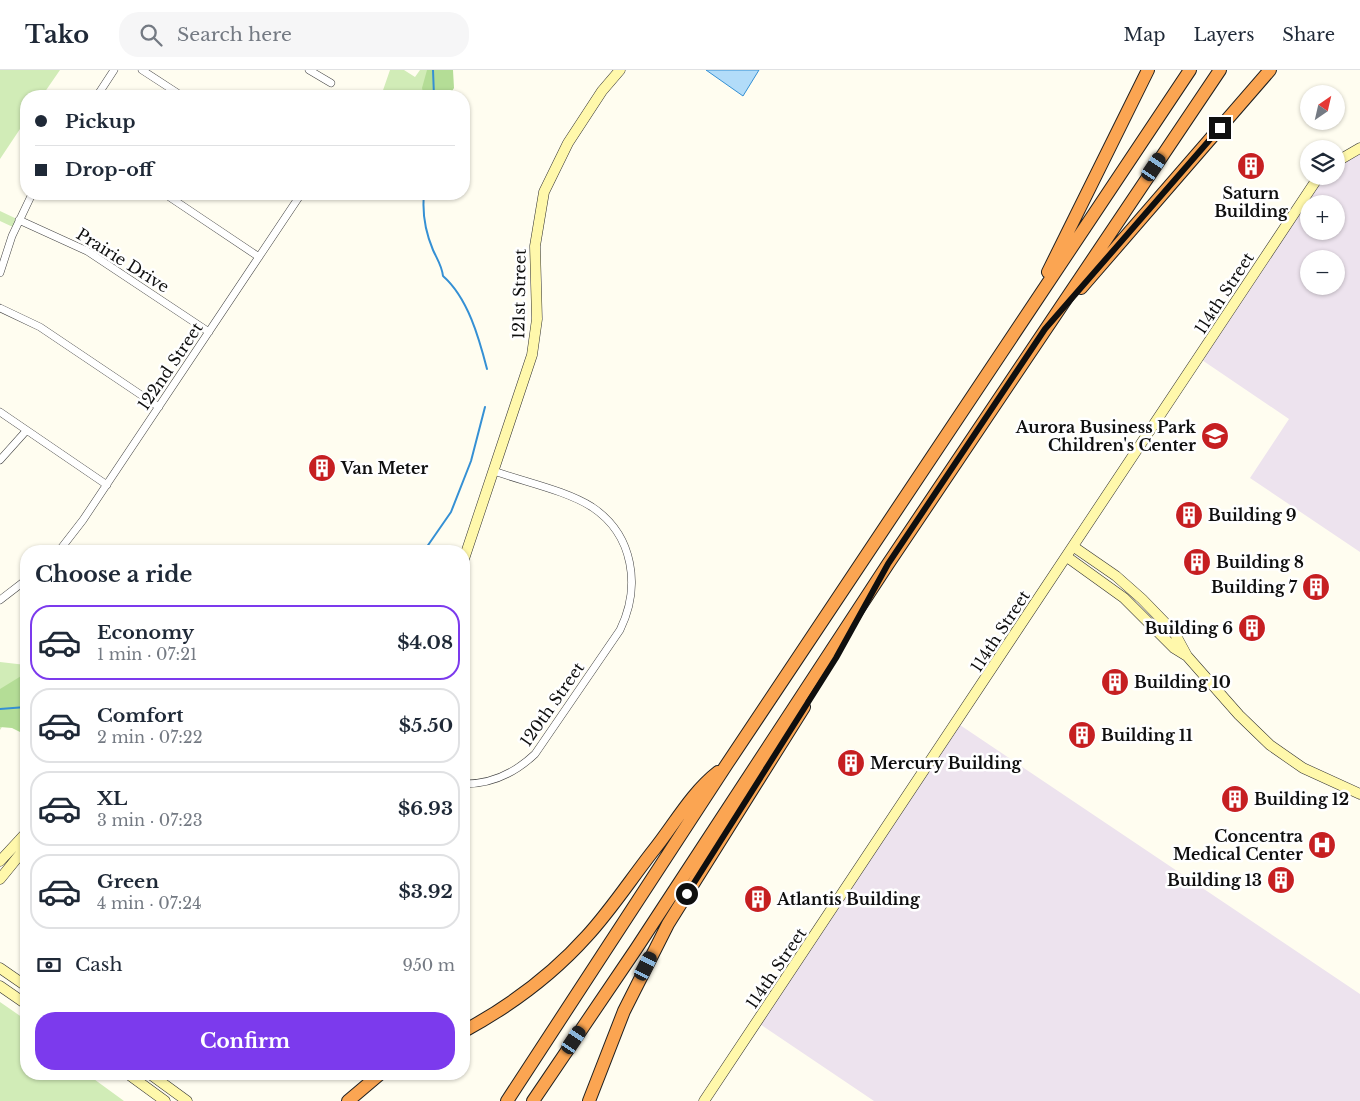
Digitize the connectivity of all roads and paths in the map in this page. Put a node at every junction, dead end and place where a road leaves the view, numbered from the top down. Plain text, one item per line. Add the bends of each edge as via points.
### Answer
1 (114, 70) edge
2 (142, 70) edge
3 (310, 70) edge
4 (620, 70) edge
5 (1148, 70) edge
6 (1190, 70) edge
7 (1220, 70) edge
8 (1270, 70) edge
9 (331, 83) dead end
10 (101, 90) edge
11 (173, 90) edge
12 (1360, 148) edge
13 (1345, 157) edge
14 (1314, 185) edge
15 (29, 200) edge
16 (173, 200) edge
17 (297, 200) edge
18 (19, 220) junction
19 (259, 257) junction
20 (0, 273) edge
21 (0, 308) edge
22 (1024, 319) junction
23 (1045, 329) junction
24 (209, 332) junction
25 (159, 407) junction
26 (0, 412) edge
27 (26, 431) junction
28 (0, 460) edge
29 (494, 472) junction
30 (107, 485) junction
31 (63, 545) edge
32 (469, 545) edge
33 (1074, 548) junction
34 (1067, 558) junction
35 (888, 564) junction
36 (20, 585) edge
37 (0, 600) edge
38 (1187, 656) junction
39 (727, 764) junction
40 (470, 783) edge
41 (1360, 794) edge
42 (20, 839) edge
43 (20, 855) edge
44 (0, 860) edge
45 (0, 880) edge
46 (0, 968) edge
47 (20, 982) edge
48 (0, 986) edge
49 (20, 1000) edge
50 (470, 1027) edge
51 (136, 1080) edge
52 (158, 1080) edge
53 (373, 1080) edge
54 (165, 1101) edge
55 (187, 1101) edge
56 (348, 1101) edge
57 (507, 1101) edge
58 (533, 1101) edge
59 (589, 1101) edge
60 (704, 1101) edge

1 - 10 street
2 - 11 street
3 - 9 street
4 - 29 street, 121st Street via 568,143 544,192 535,246 538,301 534,346
5 - 22 highway
6 - 22 highway
7 - 23 highway
8 - 23 highway
12 - 13 street
14 - 33 street, 114th Street
15 - 18 street
16 - 19 street
17 - 19 street, 122nd Street
18 - 20 street
18 - 24 street, Prairie Drive via 87,251
19 - 24 street, 122nd Street
21 - 25 street via 40,327
22 - 39 highway
23 - 35 highway
24 - 25 street, 122nd Street
25 - 30 street, 122nd Street
26 - 27 street
27 - 28 street
27 - 30 street
29 - 32 street, 121st Street
29 - 40 street, 120th Street via 581,502 610,523 625,547 632,576 631,600 620,630 535,754 503,776
30 - 31 street, 122nd Street
33 - 34 street, 114th Street
33 - 38 street via 1116,576 1142,599 1174,632
34 - 38 street via 1124,598 1174,648
34 - 60 street, 114th Street
35 - 58 highway
35 - 59 highway via 836,658 668,924 624,1011
36 - 37 street
38 - 41 street via 1270,745 1303,768
39 - 50 highway via 701,785 646,861 575,948 516,999
39 - 57 highway
42 - 44 street
43 - 45 street
46 - 47 street
48 - 49 street
51 - 54 street
52 - 55 street
53 - 56 highway

